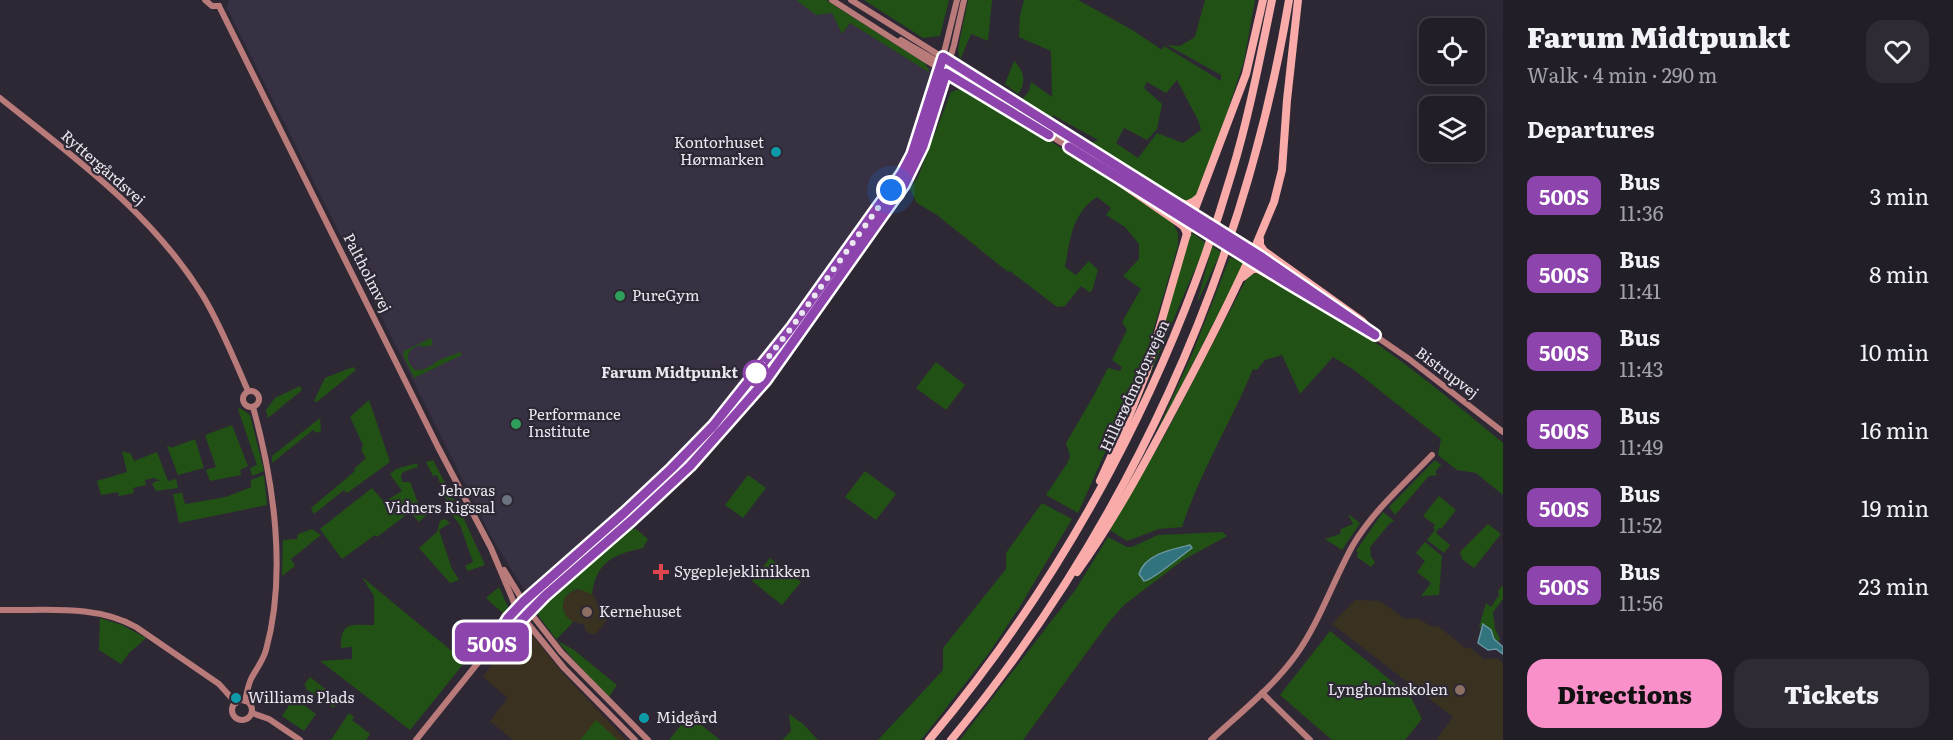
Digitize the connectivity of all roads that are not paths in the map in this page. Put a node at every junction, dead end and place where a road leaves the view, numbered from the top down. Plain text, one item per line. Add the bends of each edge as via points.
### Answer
1 (205, 0) edge
2 (224, 0) edge
3 (832, 0) edge
4 (851, 0) edge
5 (957, 0) edge
6 (964, 0) edge
7 (1263, 0) edge
8 (1272, 0) edge
9 (1289, 0) edge
10 (1298, 0) edge
11 (219, 6) junction
12 (944, 65) junction
13 (0, 98) edge
14 (1108, 171) junction
15 (1160, 194) junction
16 (1201, 195) junction
17 (1193, 214) junction
18 (1190, 223) junction
19 (1186, 234) junction
20 (1260, 238) junction
21 (1251, 255) junction
22 (1240, 280) junction
23 (1319, 303) junction
24 (1375, 335) junction
25 (248, 392) junction
26 (253, 407) junction
27 (1503, 432) edge
28 (1432, 455) dead end
29 (1091, 507) junction
30 (492, 552) junction
31 (523, 602) junction
32 (1054, 602) junction
33 (517, 608) junction
34 (0, 610) edge
35 (529, 611) junction
36 (523, 617) junction
37 (489, 649) junction
38 (1262, 693) junction
39 (244, 701) junction
40 (236, 703) junction
41 (252, 712) junction
42 (300, 740) edge
43 (416, 740) edge
44 (635, 740) edge
45 (648, 740) edge
46 (929, 740) edge
47 (951, 740) edge
48 (1211, 740) edge
49 (1310, 740) edge

1 - 11 street
2 - 11 street
3 - 12 street
4 - 12 street
5 - 12 street
6 - 12 street
7 - 16 highway via 1246,74
8 - 29 highway, Hillerødmotorvejen via 1242,137 1198,276 1141,412
9 - 32 highway, Hillerødmotorvejen via 1270,96 1248,178 1186,354 1104,519
10 - 20 highway via 1282,170
11 - 30 street, Paltholmvej
12 - 14 street, Bistrupvej
12 - 15 street, Bistrupvej via 1003,96
12 - 31 street via 902,173 750,381 672,468
12 - 35 street via 923,146 904,185 766,380 690,466
13 - 25 street, Ryttergårdsvej via 100,178 164,243 202,296
14 - 18 street, Bistrupvej
14 - 19 highway via 1184,227
15 - 16 highway via 1186,205
15 - 17 street, Bistrupvej
16 - 17 highway
17 - 18 street
17 - 21 street, Bistrupvej, bridge
18 - 19 highway
18 - 21 street, Bistrupvej, bridge
19 - 29 highway via 1147,371
20 - 21 highway
20 - 24 highway via 1264,251 1362,321
21 - 22 highway
21 - 23 street, Bistrupvej
21 - 24 street, Bistrupvej
22 - 23 highway via 1258,269
22 - 32 highway via 1129,490
23 - 24 street, Bistrupvej
24 - 27 street, Bistrupvej
25 - 26 street via 243,403
25 - 26 street via 259,397
26 - 39 street via 272,491 276,582 266,649
28 - 38 street via 1368,523 1308,637
29 - 46 highway, Hillerødmotorvejen via 1025,612
30 - 31 street, Paltholmvej
30 - 33 street, Paltholmvej
31 - 33 street
31 - 35 street, Paltholmvej
32 - 47 highway, Hillerødmotorvejen
33 - 36 street, Paltholmvej
33 - 37 street
34 - 40 street via 89,612 123,620 219,684
35 - 36 street
35 - 45 street, Paltholmvej via 561,652
36 - 37 street
36 - 44 street, Paltholmvej via 564,668
37 - 43 street
38 - 48 street
38 - 49 street
39 - 40 street
39 - 41 street via 251,705
40 - 41 street via 233,710 237,718 246,719
41 - 42 street

